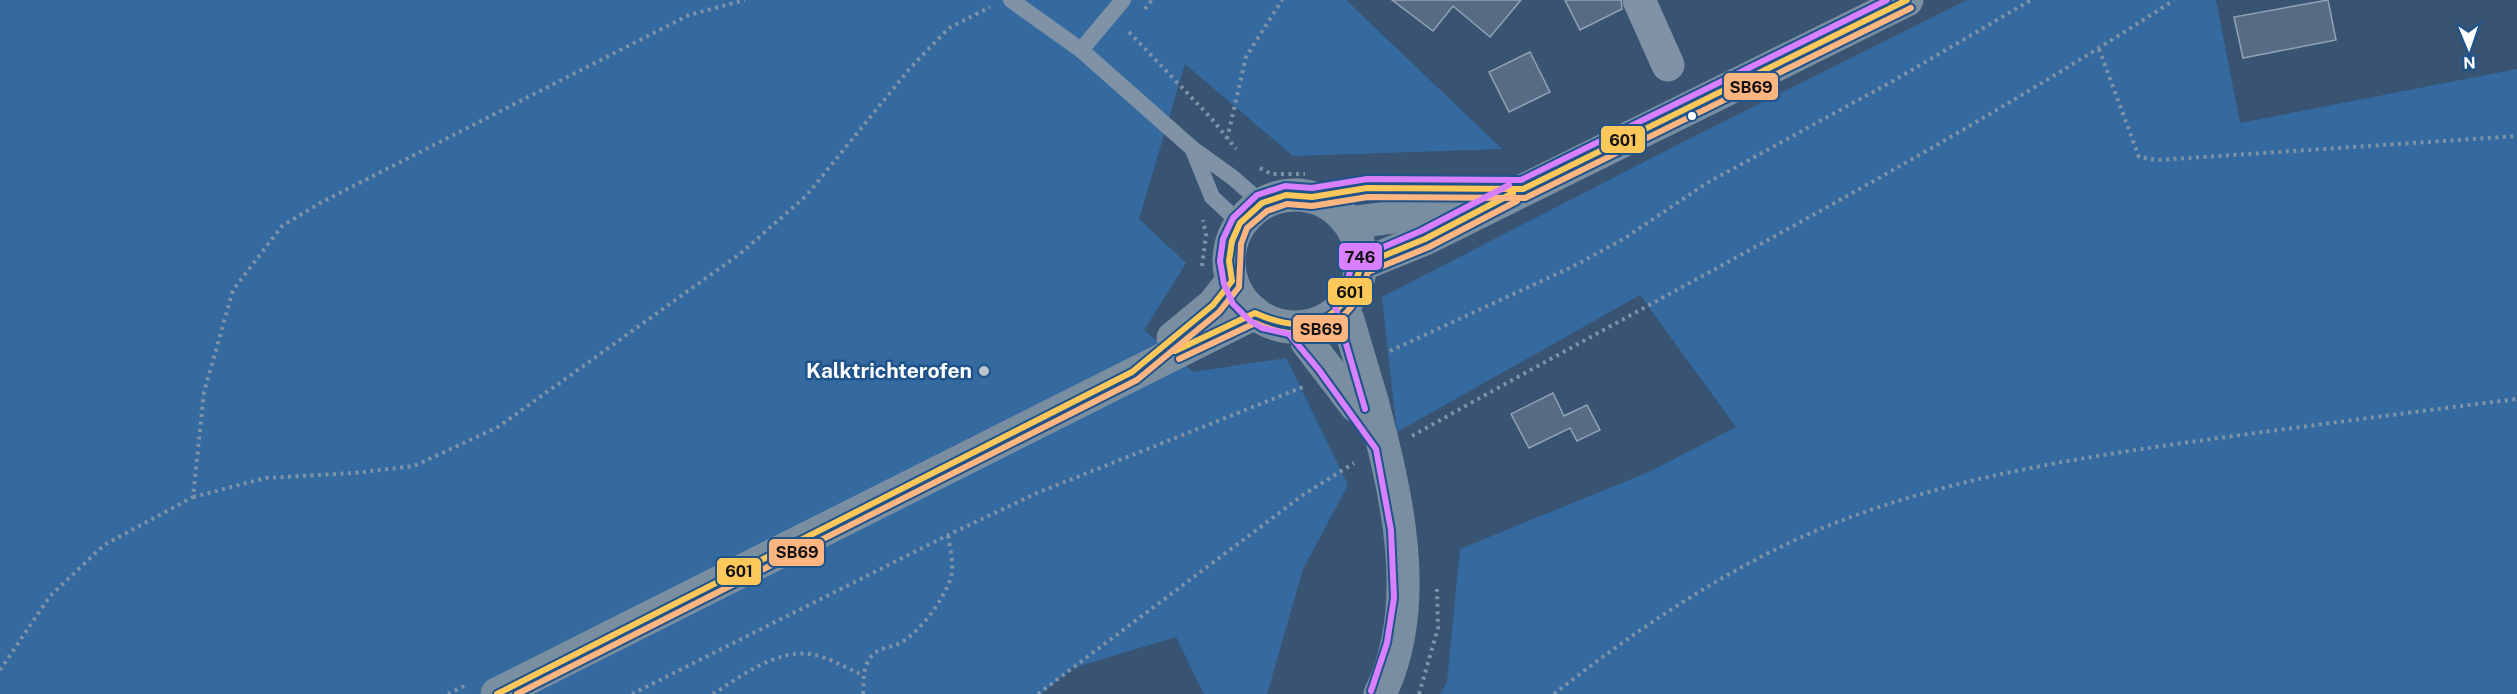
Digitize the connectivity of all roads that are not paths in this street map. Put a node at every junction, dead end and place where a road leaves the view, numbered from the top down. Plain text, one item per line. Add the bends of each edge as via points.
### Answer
1 (1123, 0) edge
2 (1639, 0) edge
3 (1907, 0) edge
4 (1006, 2) edge
5 (1081, 50) junction
6 (1668, 65) dead end
7 (1192, 149) junction
8 (1309, 185) junction
9 (1523, 189) junction
10 (1492, 204) junction
11 (1251, 213) junction
12 (1349, 223) junction
13 (1361, 265) junction
14 (1232, 281) junction
15 (1255, 313) junction
16 (1346, 313) junction
17 (1301, 334) junction
18 (1132, 372) junction
19 (1364, 403) junction
20 (483, 689) edge
21 (1380, 694) edge

1 - 5 lane
2 - 6 street
3 - 9 main road
4 - 5 lane
5 - 7 lane
7 - 11 lane via 1232,177
7 - 11 lane via 1212,197
8 - 9 lane
8 - 11 main road
8 - 12 main road
9 - 10 main road
10 - 12 main road
10 - 13 main road
11 - 14 main road via 1232,241
12 - 13 main road via 1356,236
13 - 16 main road
14 - 15 main road via 1241,299
14 - 18 main road via 1212,305
15 - 17 main road
15 - 18 main road
16 - 17 main road via 1309,325
16 - 19 main road, bridge
17 - 19 main road, bridge
18 - 20 main road
19 - 21 main road via 1395,442 1400,529 1403,598 1395,645

